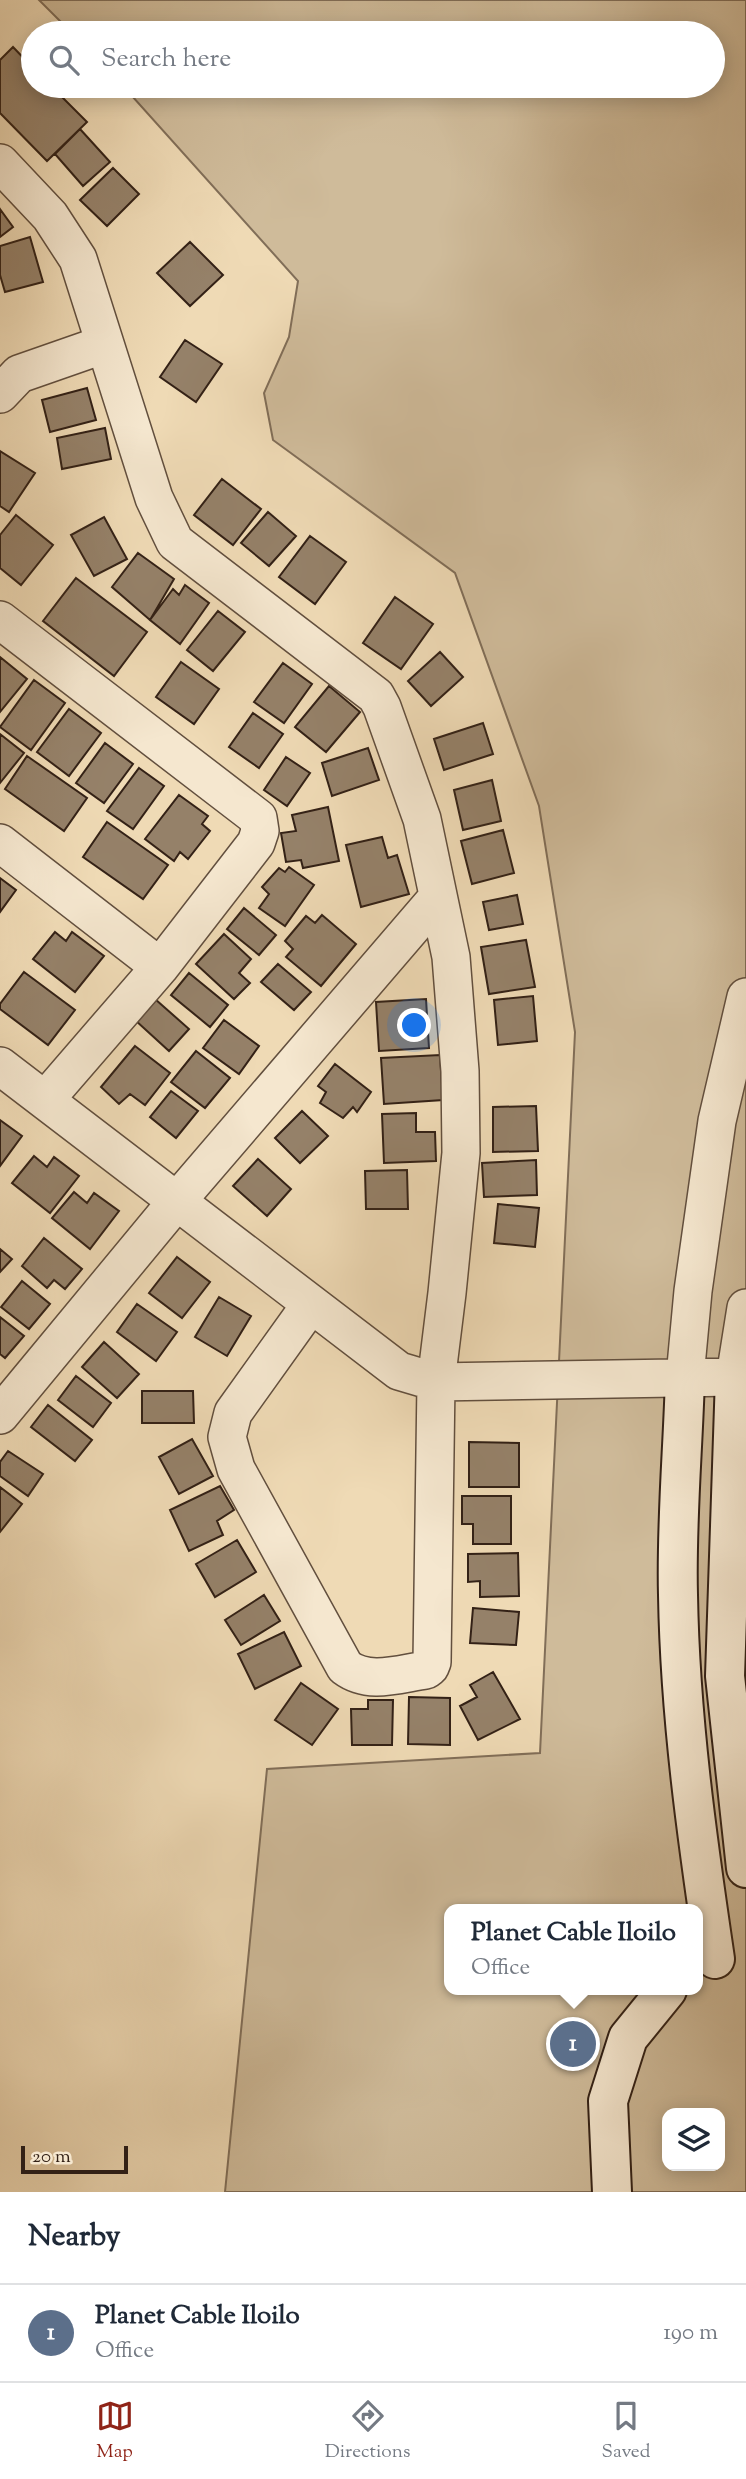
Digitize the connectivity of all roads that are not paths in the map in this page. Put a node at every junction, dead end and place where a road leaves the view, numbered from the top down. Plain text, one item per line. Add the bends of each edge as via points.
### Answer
1 (0, 163) edge
2 (105, 344) junction
3 (0, 394) edge
4 (0, 620) edge
5 (0, 843) edge
6 (438, 897) junction
7 (160, 967) junction
8 (746, 997) edge
9 (0, 1066) edge
10 (45, 1100) junction
11 (177, 1202) junction
12 (311, 1304) junction
13 (746, 1308) edge
14 (685, 1377) junction
15 (735, 1377) junction
16 (436, 1382) junction
17 (0, 1415) edge
18 (746, 1868) edge
19 (719, 1960) edge
20 (663, 1995) edge
21 (612, 2192) edge

1 - 2 street via 50,216 78,259
2 - 3 street via 19,374
2 - 6 street via 154,498 176,542 376,696 422,819
4 - 7 street via 258,818 256,843
5 - 7 street
6 - 11 street
6 - 16 street via 451,957 461,1153
7 - 10 street
8 - 14 street via 717,1121
9 - 10 street
10 - 11 street
11 - 12 street
11 - 17 street
12 - 16 street via 399,1371
12 - 16 street via 233,1413 227,1437 236,1469 345,1667 356,1675 371,1678 426,1670 432,1662
13 - 15 street
14 - 15 street
14 - 16 street
14 - 19 street via 677,1592 681,1682 697,1839
15 - 18 street via 725,1675
20 - 21 street via 628,2038 607,2101

